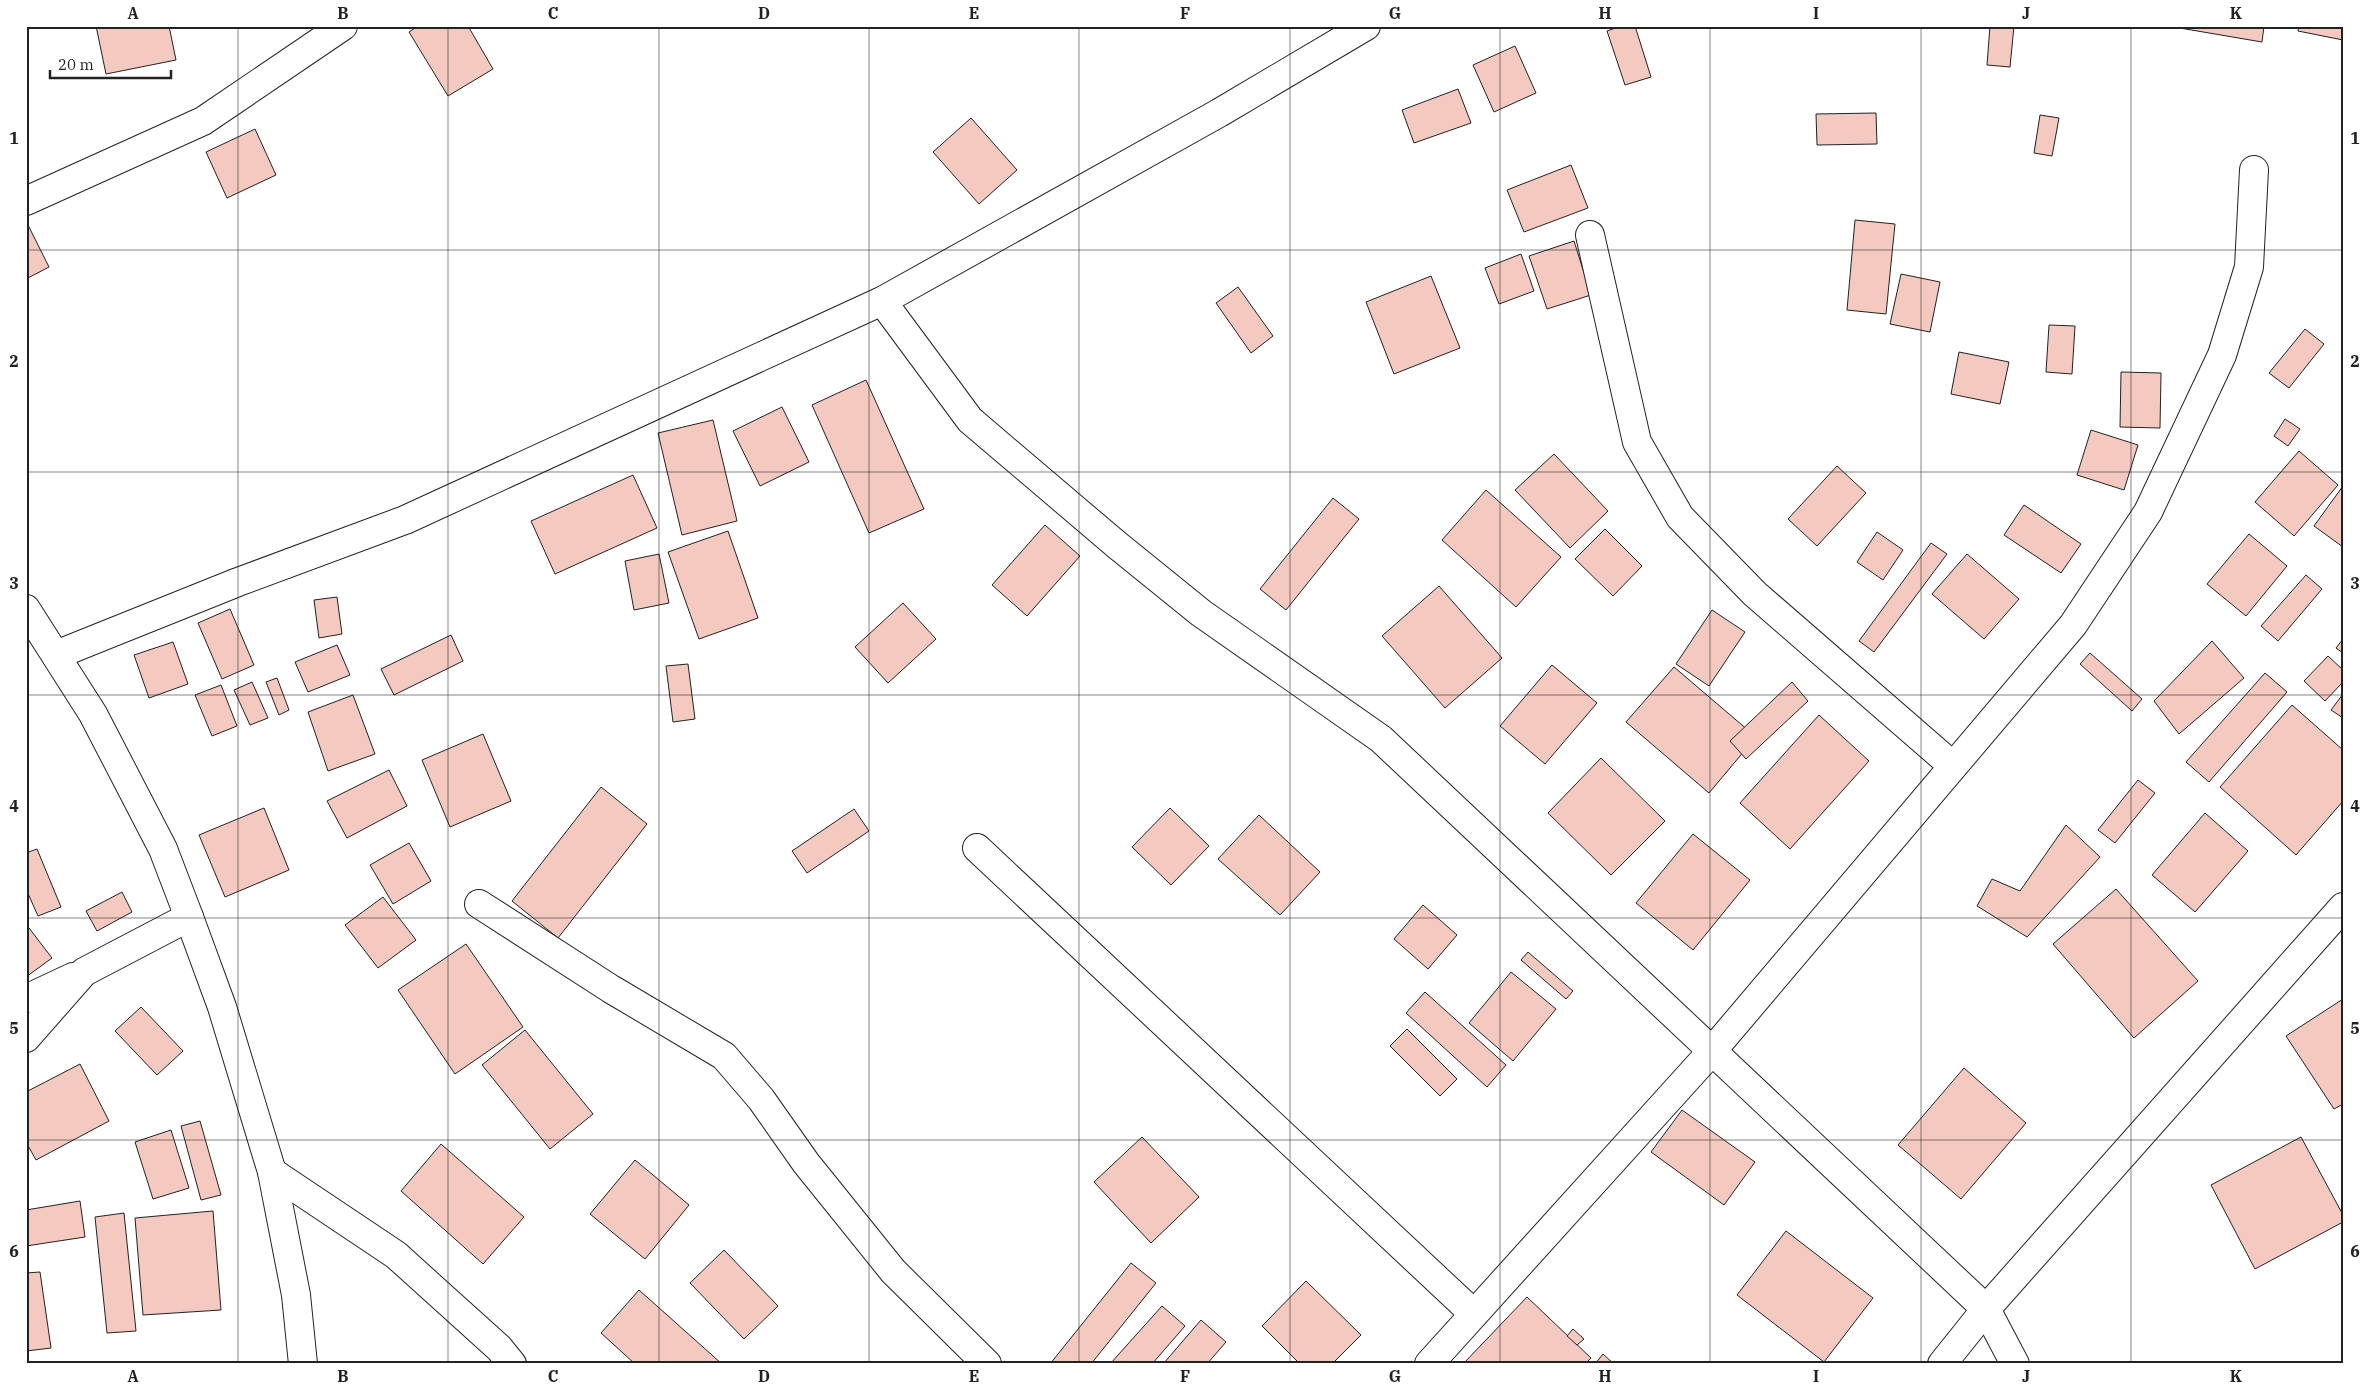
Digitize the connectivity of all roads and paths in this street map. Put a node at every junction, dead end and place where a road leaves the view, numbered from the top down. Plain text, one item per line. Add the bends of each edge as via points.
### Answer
1 (343, 26) edge
2 (1366, 26) edge
3 (2254, 170) dead end
4 (26, 201) edge
5 (1590, 235) dead end
6 (882, 301) junction
7 (26, 610) edge
8 (56, 655) junction
9 (1953, 766) junction
10 (977, 848) dead end
11 (478, 904) dead end
12 (2343, 907) edge
13 (189, 917) junction
14 (84, 972) junction
15 (26, 999) edge
16 (26, 1038) edge
17 (1712, 1051) junction
18 (272, 1172) junction
19 (1986, 1309) junction
20 (1474, 1314) junction
21 (303, 1364) edge
22 (512, 1364) edge
23 (987, 1364) edge
24 (1429, 1364) edge
25 (1942, 1364) edge
26 (2015, 1364) edge

1 - 4 street via 204,121
2 - 6 street via 1218,114
3 - 9 street via 2248,267 2222,355 2148,512 2072,625
5 - 9 street via 1637,442 1680,517 1755,594
6 - 8 street via 405,520
6 - 17 street via 970,420 1201,613 1381,739
7 - 8 street
8 - 13 street via 93,714 163,849
9 - 17 street
10 - 20 street
11 - 23 street via 724,1056 761,1099 806,1163 893,1271
12 - 19 street
13 - 14 street
13 - 18 street via 222,1007
14 - 15 street
14 - 16 street
17 - 19 street
17 - 20 street
18 - 21 street via 296,1295
18 - 22 street via 396,1255
19 - 25 street
19 - 26 street
20 - 24 street

